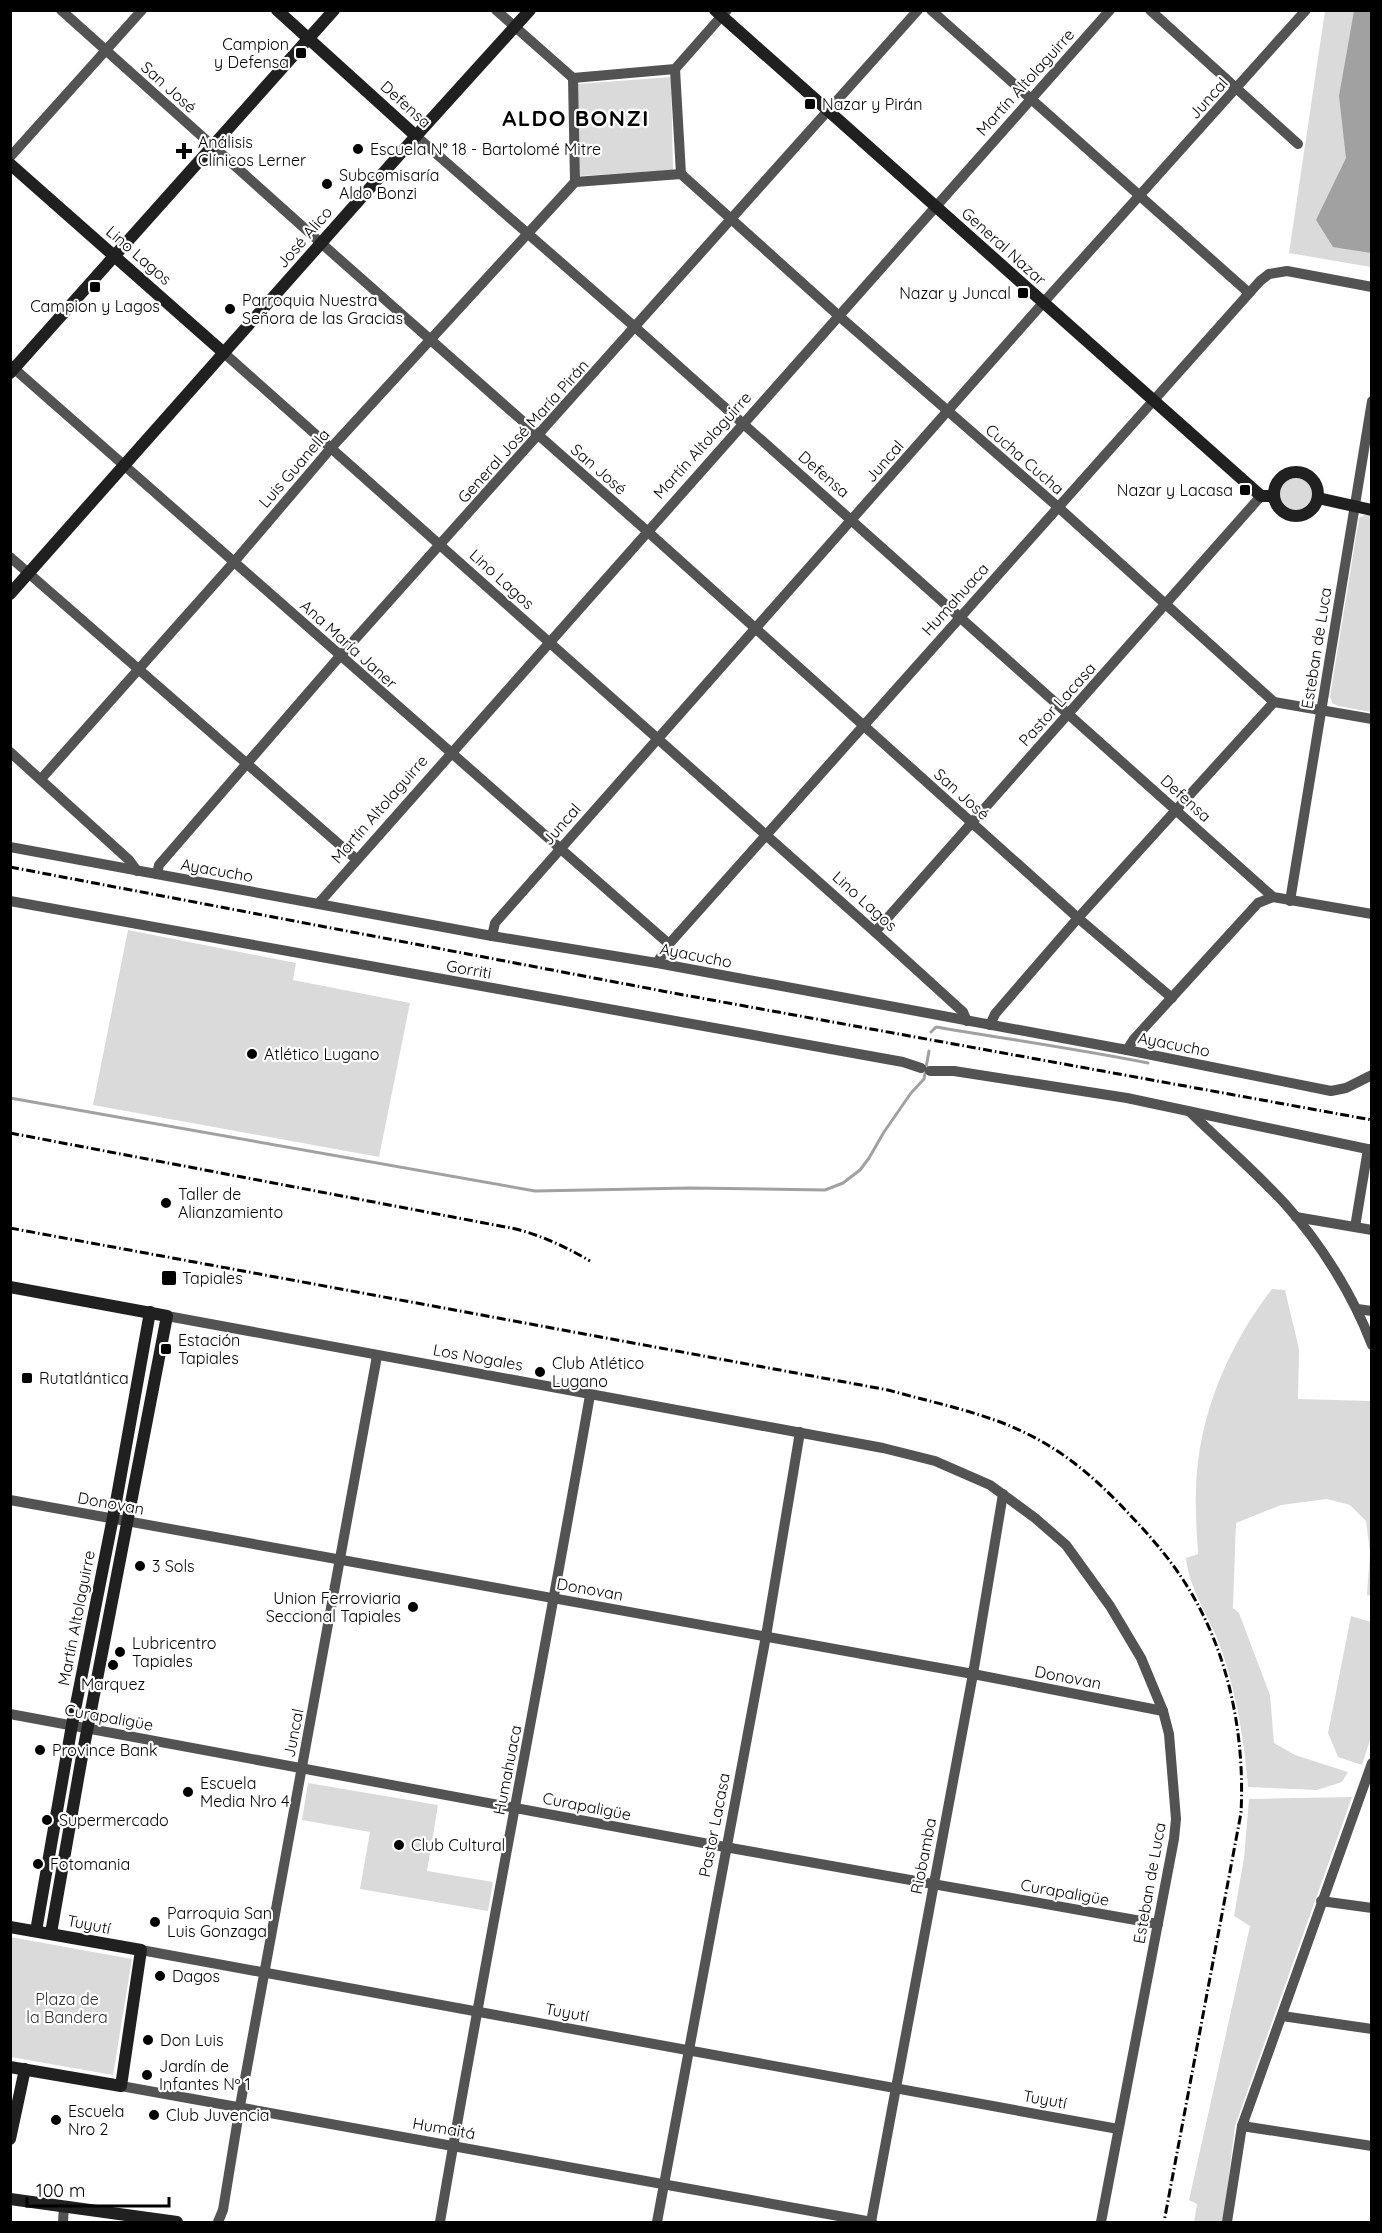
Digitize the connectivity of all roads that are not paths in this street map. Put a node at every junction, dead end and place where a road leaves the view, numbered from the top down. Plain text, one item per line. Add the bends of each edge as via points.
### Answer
1 (61, 10) edge
2 (142, 10) edge
3 (277, 10) edge
4 (334, 10) edge
5 (496, 10) edge
6 (530, 10) edge
7 (918, 10) edge
8 (932, 10) edge
9 (1110, 10) edge
10 (1150, 10) edge
11 (1306, 10) edge
12 (721, 12) edge
13 (515, 27) junction
14 (309, 39) junction
15 (106, 50) junction
16 (675, 69) junction
17 (573, 78) junction
18 (1237, 88) junction
19 (1032, 99) junction
20 (829, 112) junction
21 (416, 136) junction
22 (1298, 144) dead end
23 (212, 146) junction
24 (10, 157) edge
25 (10, 164) edge
26 (681, 174) junction
27 (575, 182) junction
28 (1140, 195) junction
29 (936, 207) junction
30 (731, 220) junction
31 (528, 233) junction
32 (321, 243) junction
33 (115, 256) junction
34 (1371, 287) edge
35 (1249, 292) junction
36 (1043, 303) junction
37 (839, 316) junction
38 (636, 328) junction
39 (431, 340) junction
40 (224, 353) junction
41 (12, 368) edge
42 (1152, 401) junction
43 (1371, 401) edge
44 (948, 412) junction
45 (743, 425) junction
46 (538, 435) junction
47 (331, 448) junction
48 (124, 465) junction
49 (1261, 496) junction
50 (1274, 496) junction
51 (1317, 498) junction
52 (1058, 507) junction
53 (1354, 508) junction
54 (1371, 510) edge
55 (852, 520) junction
56 (647, 531) junction
57 (440, 545) junction
58 (10, 557) edge
59 (234, 562) junction
60 (29, 573) junction
61 (10, 594) edge
62 (1165, 604) junction
63 (960, 617) junction
64 (756, 629) junction
65 (549, 643) junction
66 (340, 656) junction
67 (138, 669) junction
68 (1274, 702) junction
69 (1321, 711) junction
70 (1068, 715) junction
71 (1371, 719) edge
72 (863, 725) junction
73 (657, 739) junction
74 (10, 752) edge
75 (450, 753) junction
76 (247, 765) junction
77 (41, 779) junction
78 (1176, 810) junction
79 (970, 822) junction
80 (765, 834) junction
81 (10, 847) edge
82 (560, 849) junction
83 (356, 859) junction
84 (137, 871) junction
85 (157, 874) junction
86 (1274, 897) junction
87 (10, 901) edge
88 (1290, 901) junction
89 (319, 903) junction
90 (1371, 914) edge
91 (1078, 918) junction
92 (875, 932) junction
93 (492, 936) junction
94 (669, 944) junction
95 (657, 963) junction
96 (1172, 998) junction
97 (967, 1021) junction
98 (990, 1025) junction
99 (1127, 1050) junction
100 (1371, 1075) edge
101 (1190, 1113) junction
102 (1370, 1149) edge
103 (1296, 1216) junction
104 (1355, 1227) junction
105 (1371, 1230) edge
106 (10, 1287) edge
107 (1357, 1309) junction
108 (1371, 1311) edge
109 (150, 1312) junction
110 (167, 1316) junction
111 (1371, 1345) edge
112 (377, 1356) junction
113 (590, 1395) junction
114 (800, 1432) junction
115 (1003, 1494) junction
116 (10, 1500) edge
117 (113, 1519) junction
118 (127, 1522) junction
119 (341, 1560) junction
120 (555, 1598) junction
121 (766, 1636) junction
122 (973, 1674) junction
123 (1163, 1711) junction
124 (10, 1714) edge
125 (72, 1725) junction
126 (87, 1728) junction
127 (302, 1768) junction
128 (1370, 1770) edge
129 (515, 1808) junction
130 (725, 1847) junction
131 (933, 1883) junction
132 (1321, 1901) junction
133 (1371, 1908) edge
134 (1158, 1924) junction
135 (10, 1927) edge
136 (36, 1931) junction
137 (51, 1933) junction
138 (141, 1950) junction
139 (264, 1974) junction
140 (476, 2012) junction
141 (1282, 2016) junction
142 (1371, 2029) edge
143 (687, 2051) junction
144 (10, 2067) edge
145 (25, 2069) junction
146 (121, 2086) junction
147 (895, 2088) junction
148 (240, 2106) junction
149 (1242, 2126) junction
150 (1118, 2130) junction
151 (11, 2134) edge
152 (1371, 2146) edge
153 (453, 2147) junction
154 (663, 2184) junction
155 (10, 2199) edge
156 (64, 2206) junction
157 (871, 2222) edge
158 (63, 2223) edge
159 (177, 2223) edge
160 (218, 2223) edge
161 (440, 2223) edge
162 (657, 2223) edge
163 (1101, 2223) edge
164 (1227, 2223) edge

1 - 15 street, San José
2 - 15 street
3 - 14 street, Defensa
4 - 14 street
5 - 13 street
6 - 13 street, José Alico
7 - 20 street, General José María Pirán
8 - 19 street
9 - 19 street, Martín Altolaguirre
10 - 18 street
11 - 18 street, Juncal
12 - 16 street
12 - 20 street, General Nazar
13 - 17 street
13 - 21 street, José Alico
14 - 21 street, Defensa
14 - 23 street
15 - 23 street, San José
15 - 24 street
16 - 17 street
16 - 26 street
17 - 27 street
18 - 22 street
18 - 28 street, Juncal
19 - 28 street
19 - 29 street, Martín Altolaguirre
20 - 29 street, General Nazar
20 - 30 street, General José María Pirán
21 - 31 street, Defensa
21 - 32 street, José Alico
23 - 32 street, San José
23 - 33 street
25 - 33 street, Lino Lagos
26 - 27 street
26 - 30 street, Cucha Cucha
27 - 31 street, Luis Guanella
28 - 35 street
28 - 36 street, Juncal
29 - 36 street, General Nazar
29 - 37 street, Martín Altolaguirre
30 - 37 street, Cucha Cucha
30 - 38 street, General José María Pirán
31 - 38 street, Defensa
31 - 39 street, Luis Guanella
32 - 39 street, San José
32 - 40 street, José Alico
33 - 40 street, Lino Lagos
33 - 41 street
34 - 35 street, Humahuaca via 1287,271 1269,274
35 - 42 street, Humahuaca
36 - 42 street, General Nazar
36 - 44 street, Juncal
37 - 44 street, Cucha Cucha
37 - 45 street, Martín Altolaguirre
38 - 45 street, Defensa
38 - 46 street, General José María Pirán
39 - 46 street, San José
39 - 47 street, Luis Guanella
40 - 47 street, Lino Lagos
40 - 48 street, José Alico
41 - 48 street, Ana María Janer
42 - 49 street, General Nazar
42 - 52 street, Humahuaca
43 - 53 street, Esteban de Luca
44 - 52 street, Cucha Cucha
44 - 55 street, Juncal
45 - 55 street, Defensa
45 - 56 street, Martín Altolaguirre
46 - 56 street, San José
46 - 57 street, General José María Pirán
47 - 57 street, Lino Lagos
47 - 59 street, Luis Guanella
48 - 59 street, Ana María Janer
48 - 60 street, José Alico
49 - 50 street
49 - 62 street, Pastor Lacasa
50 - 51 street via 1281,509 1294,515 1308,511
50 - 51 street via 1282,477 1301,472 1317,486
51 - 53 street
52 - 62 street, Cucha Cucha
52 - 63 street, Humahuaca
53 - 54 street
53 - 69 street, Esteban de Luca
55 - 63 street, Defensa
55 - 64 street, Juncal
56 - 64 street, San José
56 - 65 street, Martín Altolaguirre
57 - 65 street, Lino Lagos
57 - 66 street, General José María Pirán
58 - 60 street
59 - 66 street, Ana María Janer
59 - 67 street, Luis Guanella
60 - 61 street, José Alico
60 - 67 street
62 - 68 street, Cucha Cucha
62 - 70 street, Pastor Lacasa
63 - 70 street, Defensa
63 - 72 street, Humahuaca
64 - 72 street, San José
64 - 73 street, Juncal
65 - 73 street, Lino Lagos
65 - 75 street, Martín Altolaguirre
66 - 75 street, Ana María Janer
66 - 76 street, General José María Pirán
67 - 76 street
67 - 77 street, Luis Guanella
68 - 69 street
68 - 78 street
69 - 71 street
69 - 88 street, Esteban de Luca
70 - 78 street, Defensa
70 - 79 street, Pastor Lacasa
72 - 79 street, San José
72 - 80 street, Humahuaca
73 - 80 street, Lino Lagos
73 - 82 street, Juncal
74 - 77 street
75 - 82 street, Ana María Janer
75 - 83 street, Martín Altolaguirre
76 - 83 street
76 - 85 street, General José María Pirán via 159,865
77 - 84 street
78 - 86 street, Defensa
78 - 91 street
79 - 91 street, San José
79 - 92 street, Pastor Lacasa
80 - 92 street, Lino Lagos
80 - 94 street, Humahuaca
81 - 84 street, Ayacucho
82 - 93 street, Juncal via 495,923
82 - 94 street, Ana María Janer
83 - 89 street, Martín Altolaguirre
84 - 85 street, Ayacucho
85 - 89 street, Ayacucho
86 - 88 street, Defensa
86 - 96 street via 1258,903
87 - 101 street, Gorriti via 926,1069 1127,1098
88 - 90 street, Defensa
89 - 93 street, Ayacucho
91 - 96 street, San José
91 - 98 street via 995,1014
92 - 97 street, Lino Lagos via 963,1012
93 - 95 street, Ayacucho
94 - 95 street, Humahuaca
95 - 97 street, Ayacucho
96 - 99 street
97 - 98 street, Ayacucho
98 - 99 street, Ayacucho
99 - 100 street, Ayacucho via 1331,1091
101 - 102 street, Gorriti
101 - 103 street
102 - 104 street
103 - 104 street
103 - 107 street
104 - 105 street
106 - 109 street, Los Nogales
107 - 108 street
107 - 111 street
109 - 110 street, Los Nogales
109 - 117 street, Martín Altolaguirre
110 - 112 street, Los Nogales
110 - 118 street, Martín Altolaguirre
112 - 113 street, Los Nogales
112 - 119 street, Juncal
113 - 114 street, Los Nogales
113 - 120 street, Humahuaca
114 - 115 street, Los Nogales via 935,1461
114 - 121 street, Pastor Lacasa
115 - 122 street, Riobamba
115 - 123 street, Esteban de Luca via 1059,1538 1073,1554 1125,1629
116 - 117 street, Donovan
117 - 118 street, Donovan
117 - 125 street, Martín Altolaguirre
118 - 119 street, Donovan
118 - 126 street, Martín Altolaguirre
119 - 120 street, Donovan
119 - 127 street, Juncal
120 - 121 street, Donovan
120 - 129 street, Humahuaca
121 - 122 street, Donovan
121 - 130 street, Pastor Lacasa
122 - 123 street, Donovan
122 - 131 street, Riobamba
123 - 134 street, Esteban de Luca via 1169,1734 1176,1819
124 - 125 street, Curapaligüe
125 - 126 street, Curapaligüe
125 - 136 street, Martín Altolaguirre
126 - 127 street, Curapaligüe
126 - 137 street, Martín Altolaguirre
127 - 129 street, Curapaligüe
127 - 139 street, Juncal
128 - 132 street
129 - 130 street, Curapaligüe
129 - 140 street, Humahuaca
130 - 131 street, Curapaligüe
130 - 143 street, Pastor Lacasa
131 - 134 street, Curapaligüe
131 - 147 street, Riobamba
132 - 133 street
132 - 141 street
134 - 150 street, Esteban de Luca
135 - 136 street, Tuyutí
136 - 137 street, Tuyutí
137 - 138 street, Tuyutí
138 - 139 street, Tuyutí
138 - 146 street
139 - 140 street, Tuyutí
139 - 148 street, Juncal
140 - 143 street, Tuyutí
140 - 153 street, Humahuaca
141 - 142 street
141 - 149 street
143 - 147 street, Tuyutí
143 - 154 street, Pastor Lacasa
144 - 145 street, Humaitá
145 - 146 street, Humaitá
145 - 151 street
146 - 148 street, Humaitá
147 - 150 street, Tuyutí
147 - 157 street, Riobamba
148 - 153 street, Humaitá
148 - 160 street, Juncal
149 - 152 street
149 - 164 street
150 - 163 street, Esteban de Luca
153 - 154 street, Humaitá
153 - 161 street, Humahuaca
154 - 157 street, Humaitá
154 - 162 street, Pastor Lacasa
155 - 156 street
156 - 158 street
156 - 159 street

